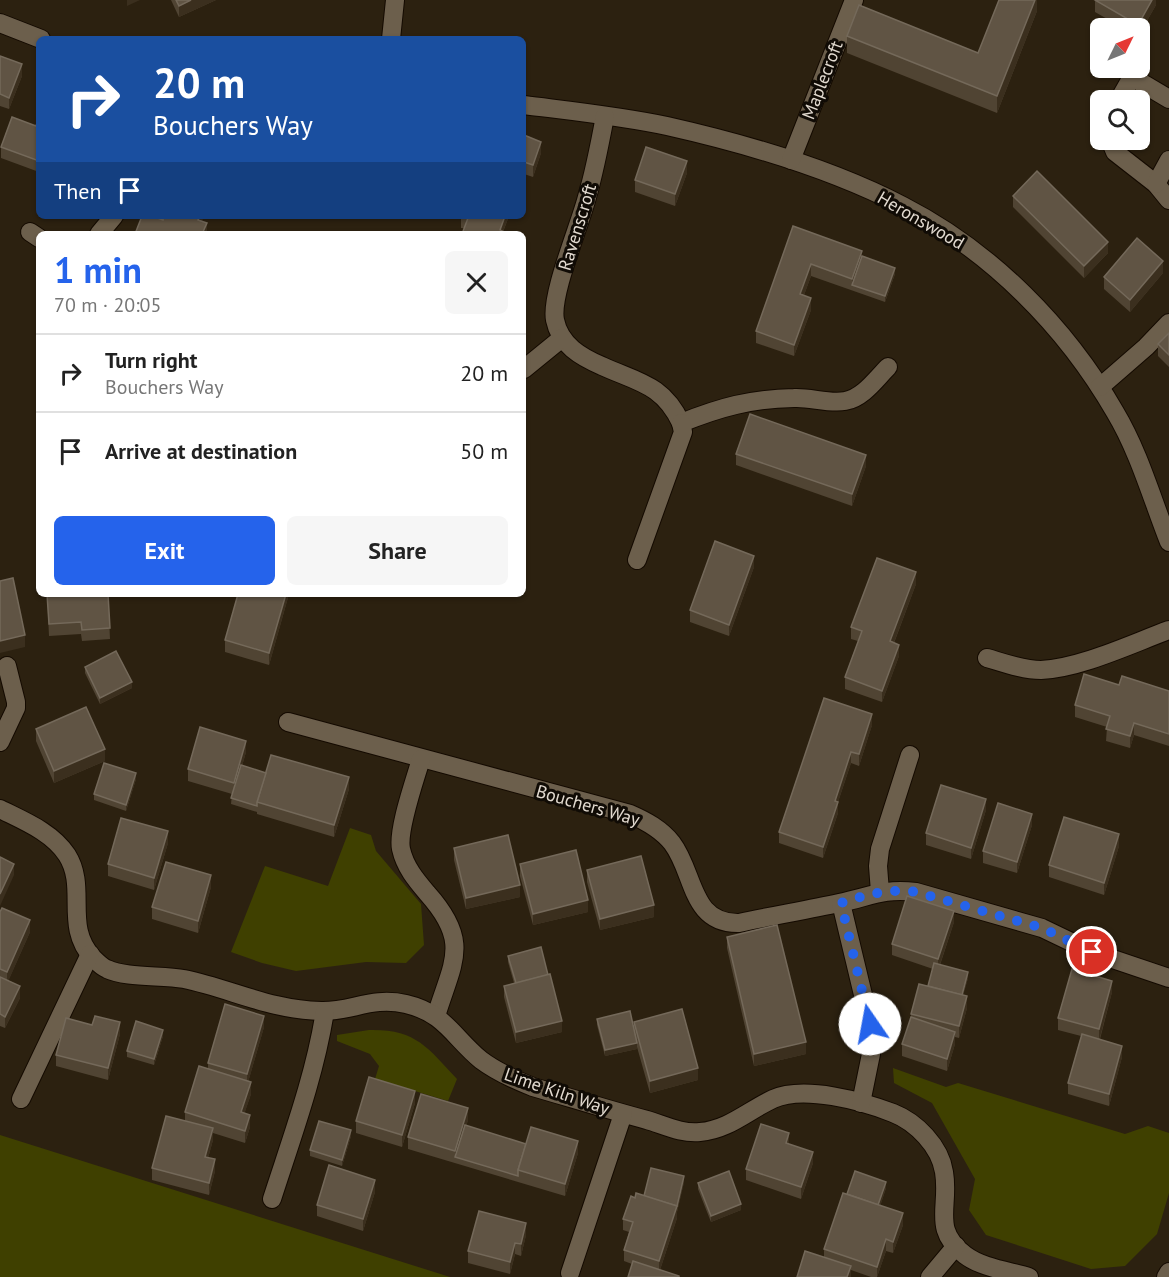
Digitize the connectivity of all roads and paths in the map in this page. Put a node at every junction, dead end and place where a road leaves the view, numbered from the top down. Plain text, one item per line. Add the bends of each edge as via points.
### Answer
1 (395, 0) edge
2 (854, 0) edge
3 (0, 23) edge
4 (391, 36) edge
5 (36, 37) edge
6 (1125, 90) edge
7 (1169, 99) edge
8 (526, 105) edge
9 (605, 116) junction
10 (1114, 150) edge
11 (791, 160) junction
12 (1169, 160) edge
13 (1156, 184) junction
14 (1169, 200) edge
15 (112, 219) edge
16 (102, 231) edge
17 (1169, 323) edge
18 (562, 338) junction
19 (526, 367) edge
20 (888, 367) dead end
21 (1100, 387) junction
22 (681, 423) junction
23 (1169, 542) edge
24 (637, 560) dead end
25 (1169, 630) edge
26 (987, 658) dead end
27 (7, 666) dead end
28 (288, 722) dead end
29 (0, 742) edge
30 (910, 755) dead end
31 (421, 759) junction
32 (0, 809) edge
33 (880, 892) junction
34 (841, 903) junction
35 (90, 954) junction
36 (1169, 978) edge
37 (325, 1011) junction
38 (436, 1016) junction
39 (21, 1099) dead end
40 (861, 1103) junction
41 (623, 1114) junction
42 (272, 1199) dead end
43 (956, 1246) junction
44 (1169, 1272) edge
45 (570, 1273) dead end
46 (930, 1277) edge
47 (1029, 1277) edge
48 (1167, 1277) edge

1 - 4 street
2 - 11 street, Maplecroft
3 - 5 street
6 - 7 street via 1132,77
8 - 9 street, Heronswood
9 - 11 street, Heronswood via 666,126
9 - 18 street, Ravenscroft via 587,198 554,306
10 - 13 street
11 - 21 street, Heronswood via 904,206 981,256 1035,306
12 - 13 street
13 - 14 street
15 - 16 street
17 - 21 street
18 - 19 street
18 - 22 street via 586,359 662,395
20 - 22 street via 862,393 845,401 797,397 756,400
21 - 23 street, Heronswood via 1131,445
22 - 24 street via 683,432
25 - 26 street via 1089,660 1054,668 1026,668
27 - 29 street via 16,708
28 - 31 street, Bouchers Way
30 - 33 street via 880,849
31 - 34 street, Bouchers Way via 647,821 679,853 702,906 718,920 739,923
31 - 38 street via 400,847 415,879 441,911 455,944 455,957
32 - 35 street, Lime Kiln Way via 51,837 66,853 76,884 77,927
33 - 34 street, Bouchers Way
33 - 36 street, Bouchers Way via 916,892 1008,917
34 - 40 street via 870,1024 871,1054
35 - 37 street, Lime Kiln Way via 107,969 117,972 183,979 261,1003
35 - 39 street
37 - 38 street, Lime Kiln Way via 377,1001 407,1004
37 - 42 street via 301,1108
38 - 41 street, Lime Kiln Way via 481,1060 510,1077
40 - 41 street, Lime Kiln Way via 807,1092 789,1094 717,1129 699,1132
40 - 43 street, Lime Kiln Way via 906,1119 936,1149 944,1173 944,1228
41 - 45 street
43 - 46 street
43 - 47 street via 974,1261
44 - 48 street

